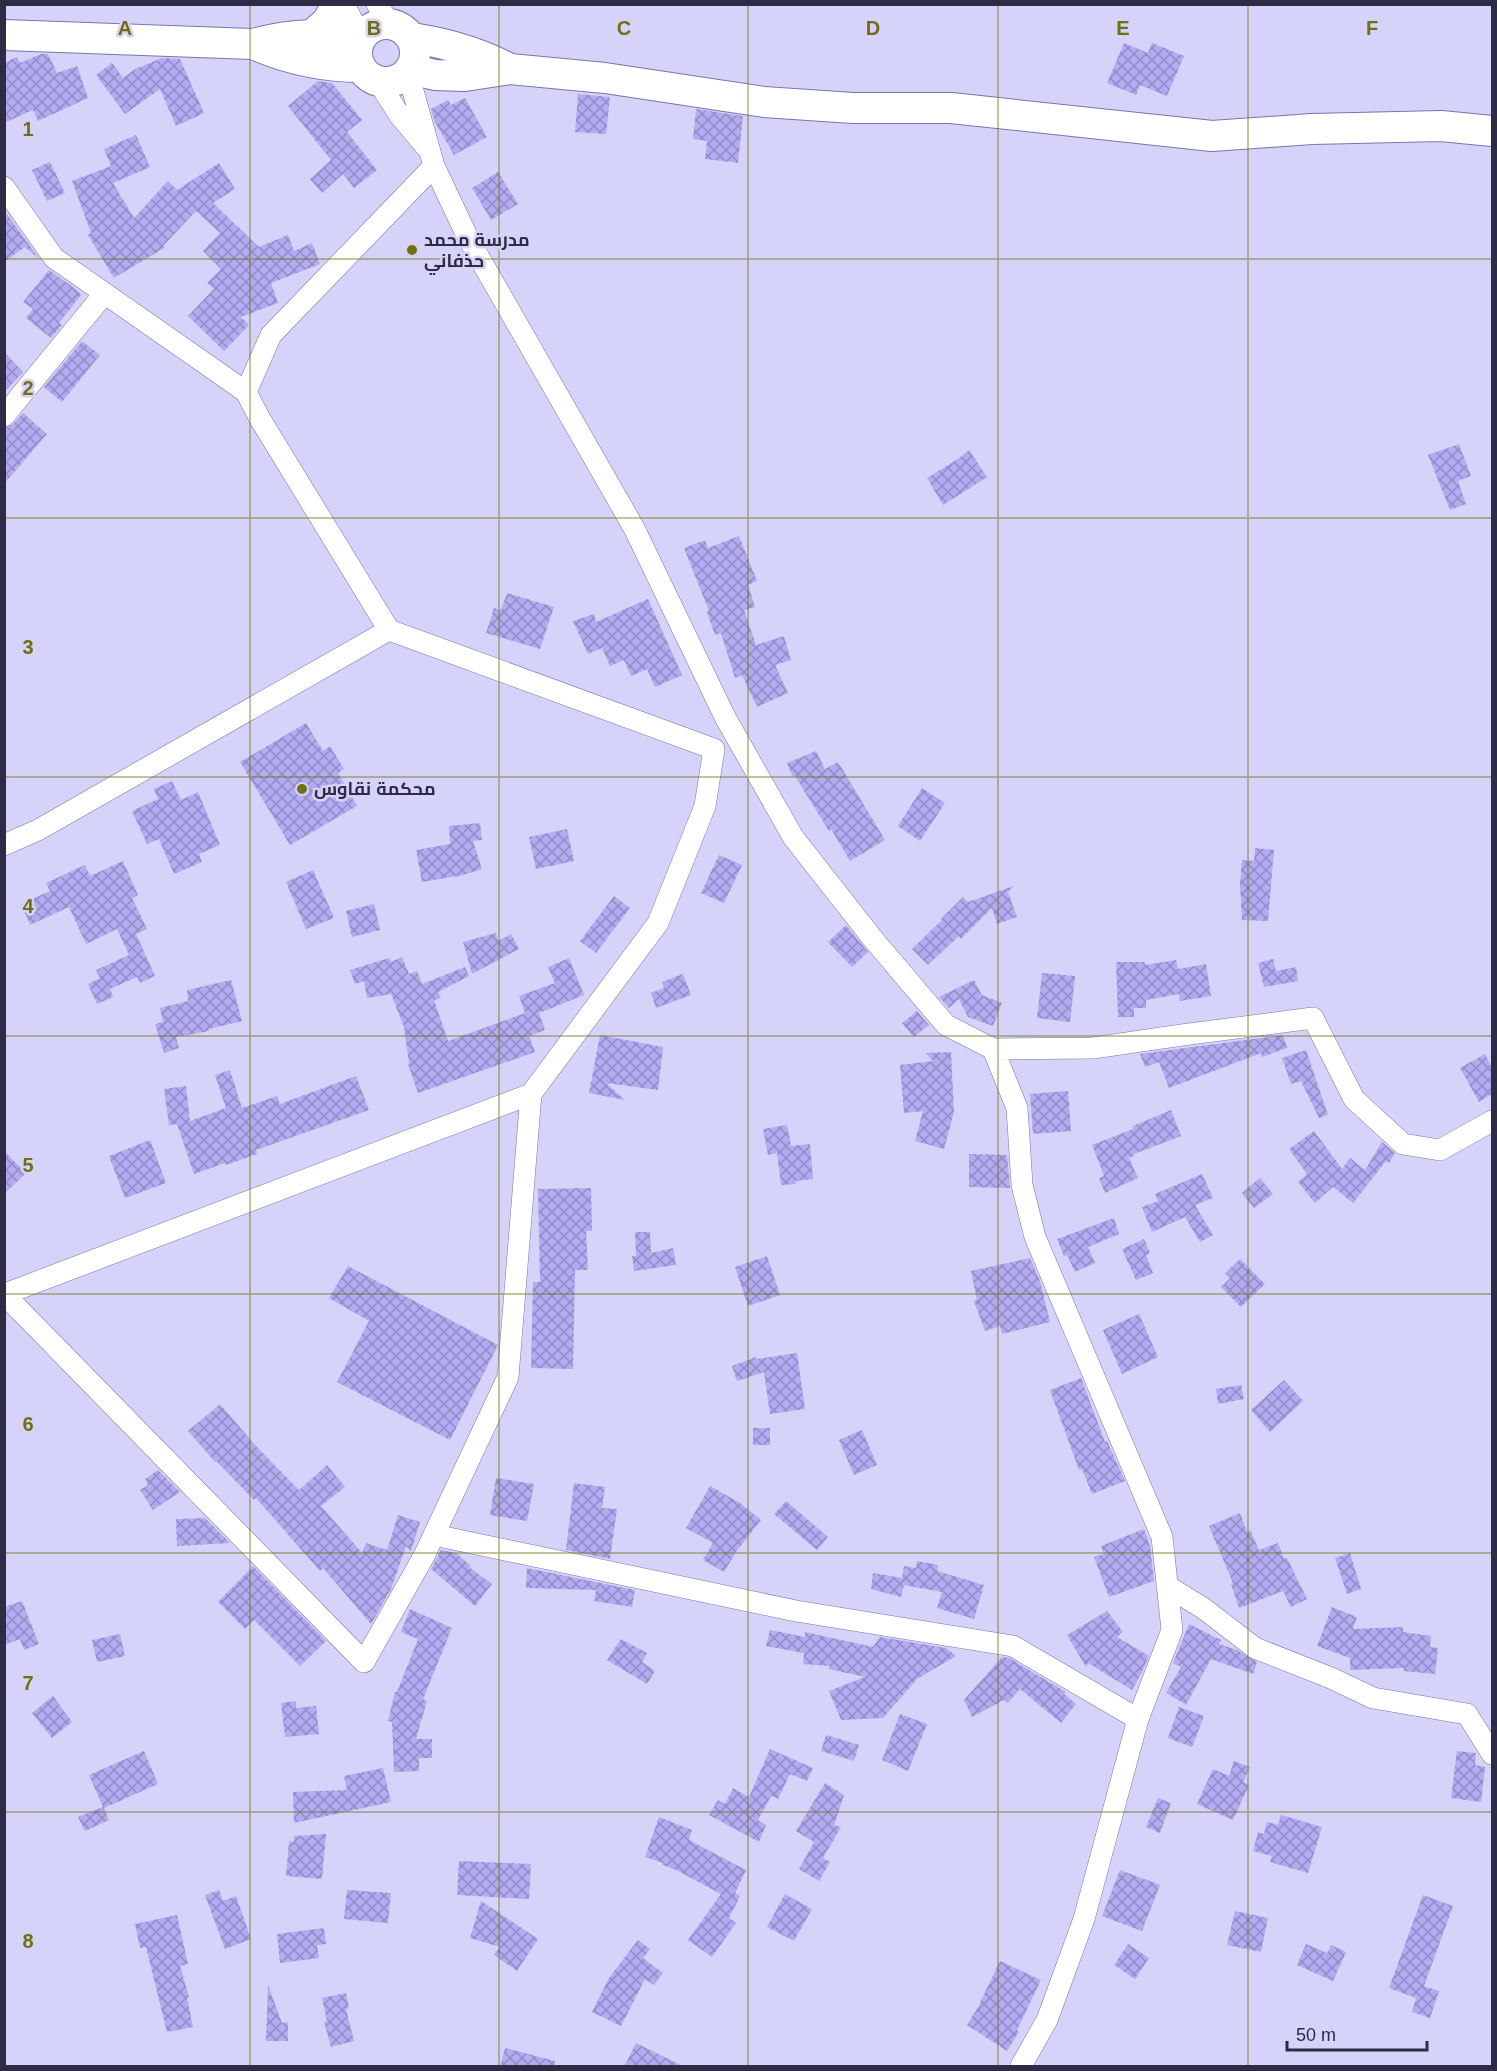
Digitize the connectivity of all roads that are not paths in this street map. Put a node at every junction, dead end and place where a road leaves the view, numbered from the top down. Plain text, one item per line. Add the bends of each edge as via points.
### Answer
1 (337, 4) edge
2 (344, 4) edge
3 (393, 22) edge
4 (313, 34) junction
5 (4, 35) edge
6 (253, 44) junction
7 (365, 56) junction
8 (510, 69) junction
9 (417, 78) junction
10 (1492, 131) edge
11 (431, 157) junction
12 (4, 188) edge
13 (104, 294) junction
14 (246, 392) junction
15 (4, 416) edge
16 (389, 630) junction
17 (725, 717) junction
18 (714, 749) junction
19 (4, 844) edge
20 (993, 1049) junction
21 (531, 1094) junction
22 (1492, 1121) edge
23 (5, 1294) edge
24 (434, 1535) junction
25 (1167, 1586) junction
26 (1138, 1719) junction
27 (1492, 1754) edge
28 (1021, 2067) edge

1 - 4 street via 327,22
2 - 7 street
3 - 7 street via 372,27
3 - 8 street via 432,41 472,51
3 - 9 street via 415,47
4 - 6 street
4 - 7 street
5 - 6 street
6 - 7 street via 316,65
7 - 9 street via 392,81
7 - 11 street via 400,117
8 - 9 street
8 - 10 street via 605,78 764,102 853,108 951,108 1212,136 1312,129 1429,127
9 - 11 street
11 - 14 street via 271,335
11 - 17 street via 468,238 634,528
12 - 13 street via 54,258
13 - 14 street
13 - 15 street
14 - 16 street
16 - 18 street
16 - 19 street via 38,830
17 - 18 street
17 - 20 street via 793,837 873,939 946,1025
18 - 21 street via 705,806 658,923
20 - 22 street via 1093,1048 1313,1018 1354,1099 1403,1144 1440,1150
20 - 25 street via 1017,1108 1022,1185 1035,1237 1162,1537
21 - 23 street
21 - 24 street via 508,1377
23 - 24 street via 364,1662
24 - 26 street via 796,1611 1013,1646
25 - 26 street via 1172,1630
25 - 27 street via 1255,1648 1373,1698 1467,1714
26 - 28 street via 1084,1919 1047,2020

